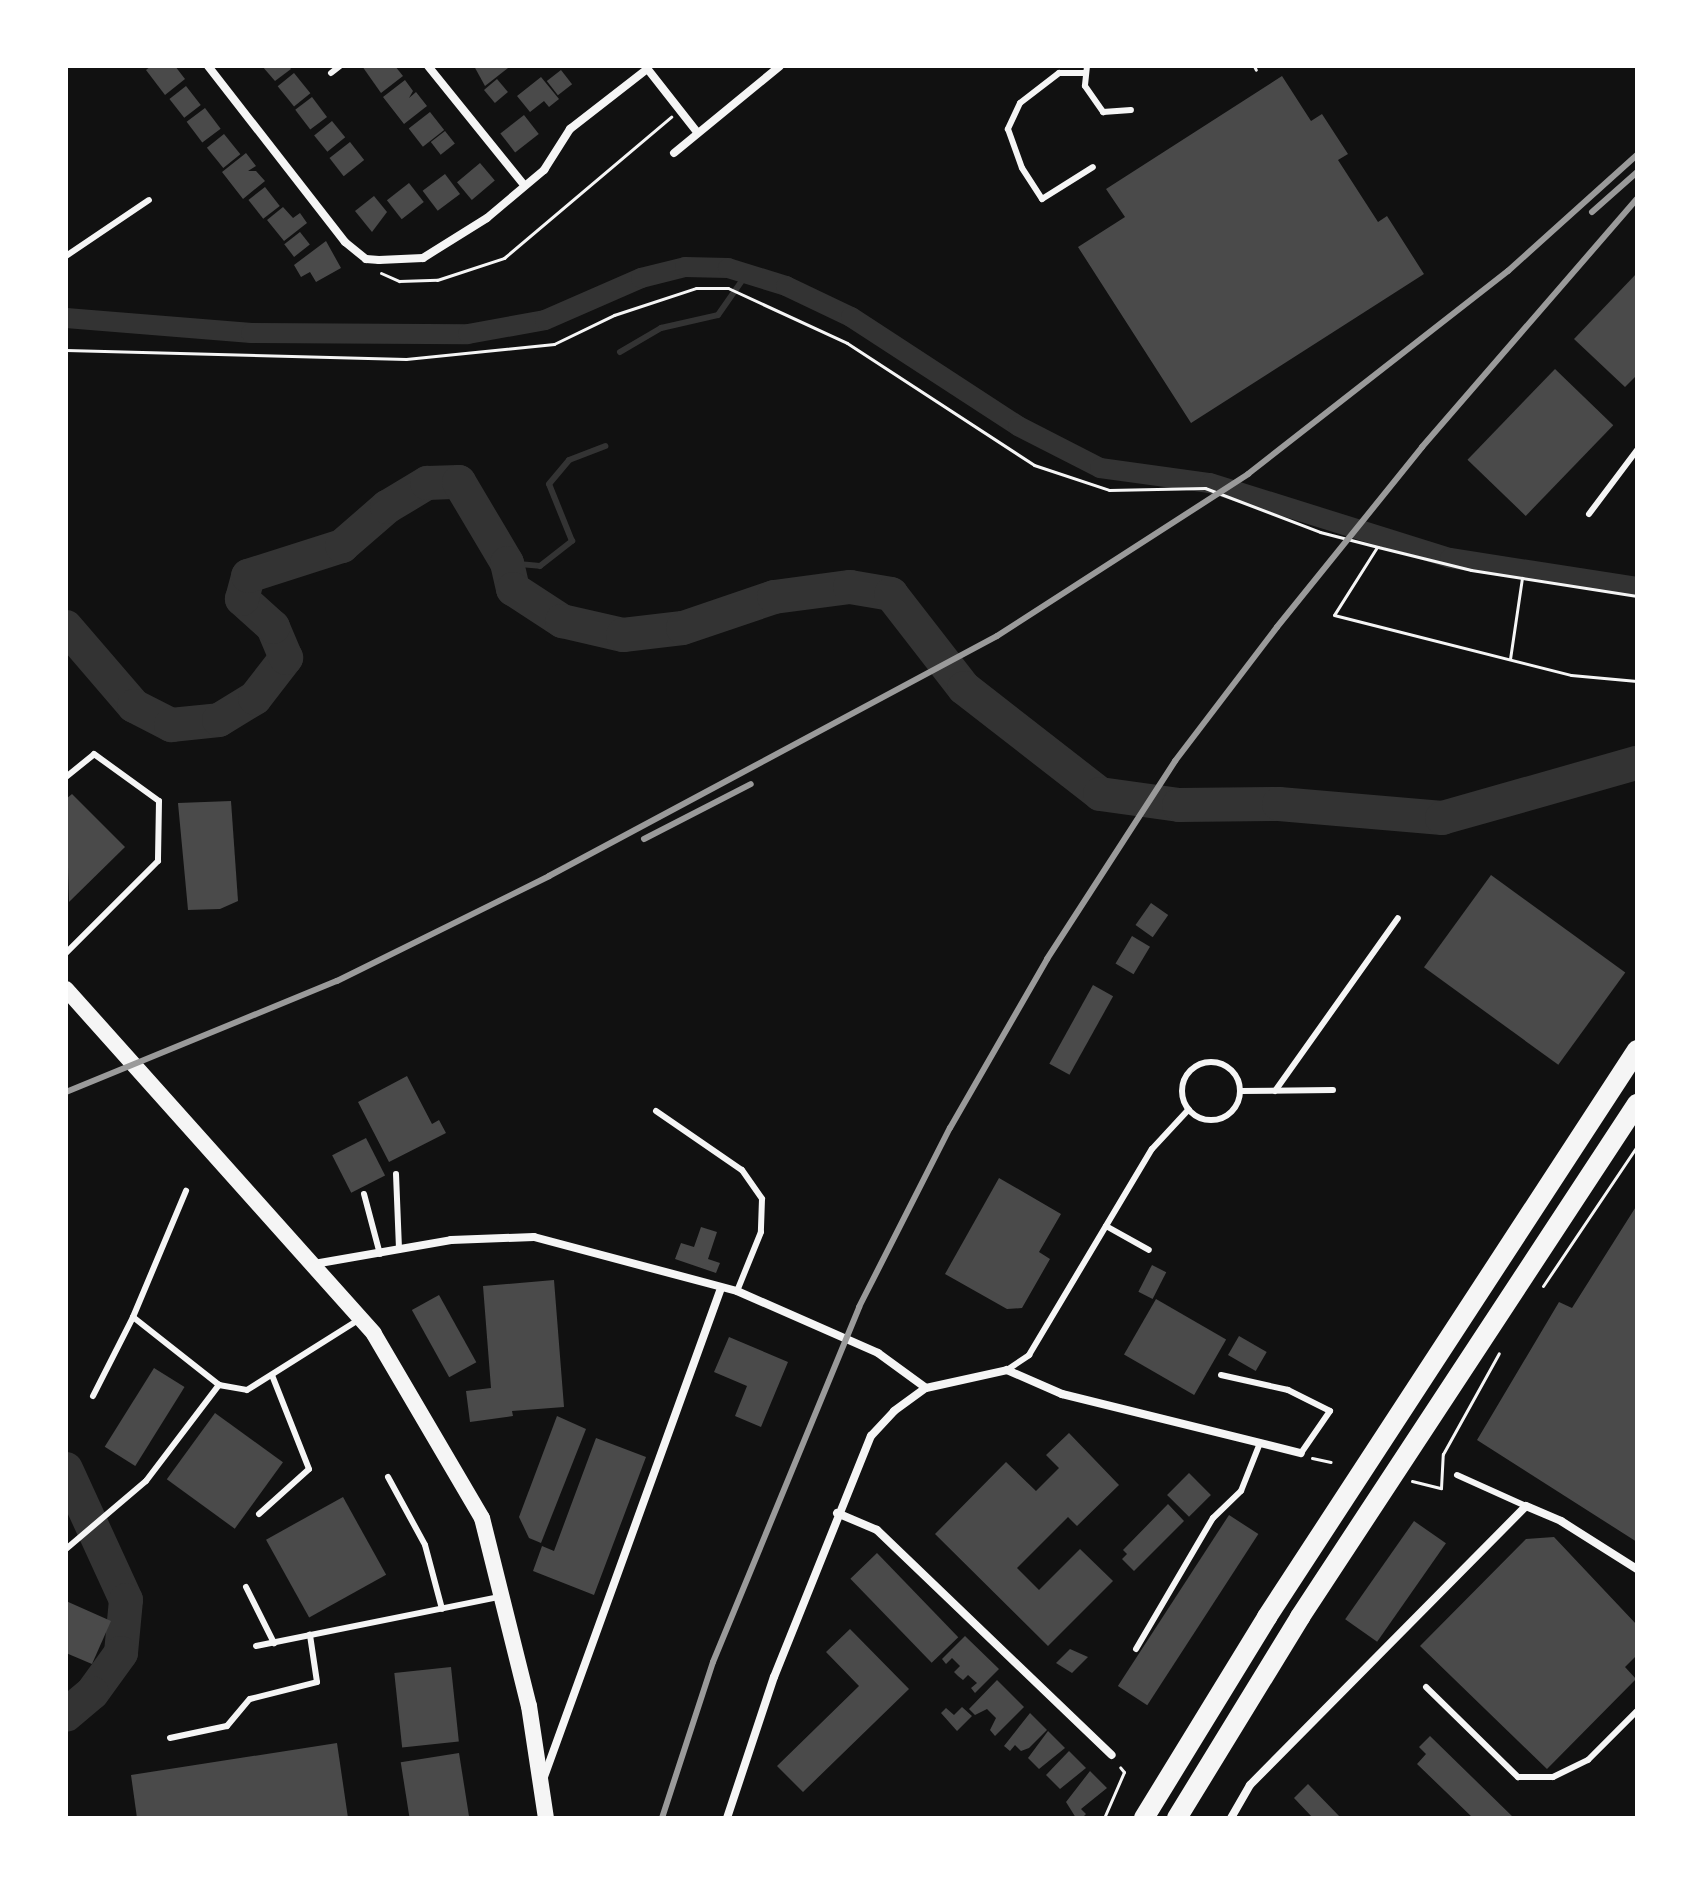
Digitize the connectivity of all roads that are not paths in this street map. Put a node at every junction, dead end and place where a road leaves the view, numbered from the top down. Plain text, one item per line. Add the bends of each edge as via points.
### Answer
1 (208, 66) edge
2 (340, 66) edge
3 (428, 66) edge
4 (780, 66) edge
5 (646, 68) edge
6 (1086, 70) edge
7 (331, 73) dead end
8 (1131, 110) dead end
9 (697, 132) junction
10 (674, 153) dead end
11 (1093, 167) dead end
12 (524, 185) junction
13 (149, 200) dead end
14 (66, 256) edge
15 (1637, 450) edge
16 (1589, 514) dead end
17 (66, 777) edge
18 (1398, 918) dead end
19 (66, 953) edge
20 (66, 989) edge
21 (1637, 1050) edge
22 (1333, 1090) dead end
23 (1241, 1091) junction
24 (1275, 1091) junction
25 (1637, 1104) edge
26 (1189, 1109) junction
27 (656, 1111) dead end
28 (396, 1174) dead end
29 (186, 1191) dead end
30 (364, 1194) dead end
31 (1106, 1226) junction
32 (399, 1250) junction
33 (1149, 1250) dead end
34 (380, 1254) junction
35 (314, 1264) junction
36 (721, 1288) junction
37 (737, 1291) junction
38 (133, 1317) junction
39 (361, 1318) junction
40 (1007, 1370) junction
41 (272, 1375) junction
42 (1221, 1375) dead end
43 (219, 1385) junction
44 (926, 1388) junction
45 (93, 1396) dead end
46 (1260, 1443) junction
47 (1301, 1453) joint
48 (1457, 1475) dead end
49 (388, 1477) dead end
50 (1526, 1506) junction
51 (837, 1513) junction
52 (259, 1514) dead end
53 (66, 1549) edge
54 (1637, 1569) edge
55 (246, 1587) dead end
56 (502, 1597) junction
57 (442, 1609) junction
58 (310, 1635) junction
59 (274, 1643) junction
60 (256, 1646) dead end
61 (1136, 1649) dead end
62 (1426, 1687) dead end
63 (1637, 1711) edge
64 (170, 1738) dead end
65 (1112, 1755) road end
66 (541, 1785) junction
67 (546, 1818) edge
68 (727, 1818) edge
69 (1144, 1818) edge
70 (1177, 1818) edge
71 (1231, 1818) edge

1 - 12 street via 345,242 366,259 423,258 441,251
2 - 7 lane
3 - 12 street
4 - 9 street
5 - 9 street
5 - 12 street via 570,129 544,170
6 - 8 lane via 1085,86 1103,112
6 - 11 lane via 1059,73 1020,103 1008,129 1022,168 1042,199
9 - 10 street
13 - 14 lane
15 - 16 lane
17 - 19 lane via 94,754 159,801 158,861
18 - 24 lane
20 - 35 main road
21 - 69 highway via 1284,1591
22 - 24 lane
23 - 24 lane
23 - 26 lane via 1238,1104 1223,1118 1209,1120
23 - 26 lane via 1227,1066 1197,1065 1183,1081
25 - 70 highway via 1300,1617
26 - 31 lane via 1152,1149
27 - 37 lane via 742,1170 762,1199 761,1232
28 - 32 lane
29 - 38 lane
30 - 34 lane
31 - 33 lane
31 - 40 lane via 1029,1355
32 - 34 street
32 - 36 street via 451,1240 534,1237
34 - 35 street
35 - 39 main road
36 - 37 street
36 - 66 street
37 - 44 street via 878,1353
38 - 43 lane
38 - 45 lane
39 - 41 lane
39 - 56 main road via 482,1518
40 - 44 street
40 - 46 street via 1062,1394
41 - 43 lane via 247,1390
41 - 52 lane via 309,1469
42 - 47 lane via 1288,1390 1330,1411
43 - 53 lane via 146,1481
44 - 51 street via 871,1436
46 - 47 street
46 - 61 lane via 1241,1491 1213,1518
48 - 50 lane
49 - 57 lane via 425,1545
50 - 54 street via 1561,1521
50 - 71 street via 1250,1785
51 - 65 street via 877,1530
51 - 68 street
55 - 59 lane
56 - 57 lane
56 - 66 main road via 529,1706
57 - 58 lane
58 - 59 lane
58 - 64 lane via 317,1682 250,1699 227,1726
59 - 60 lane
62 - 63 lane via 1518,1777 1553,1777 1588,1760
66 - 67 main road

